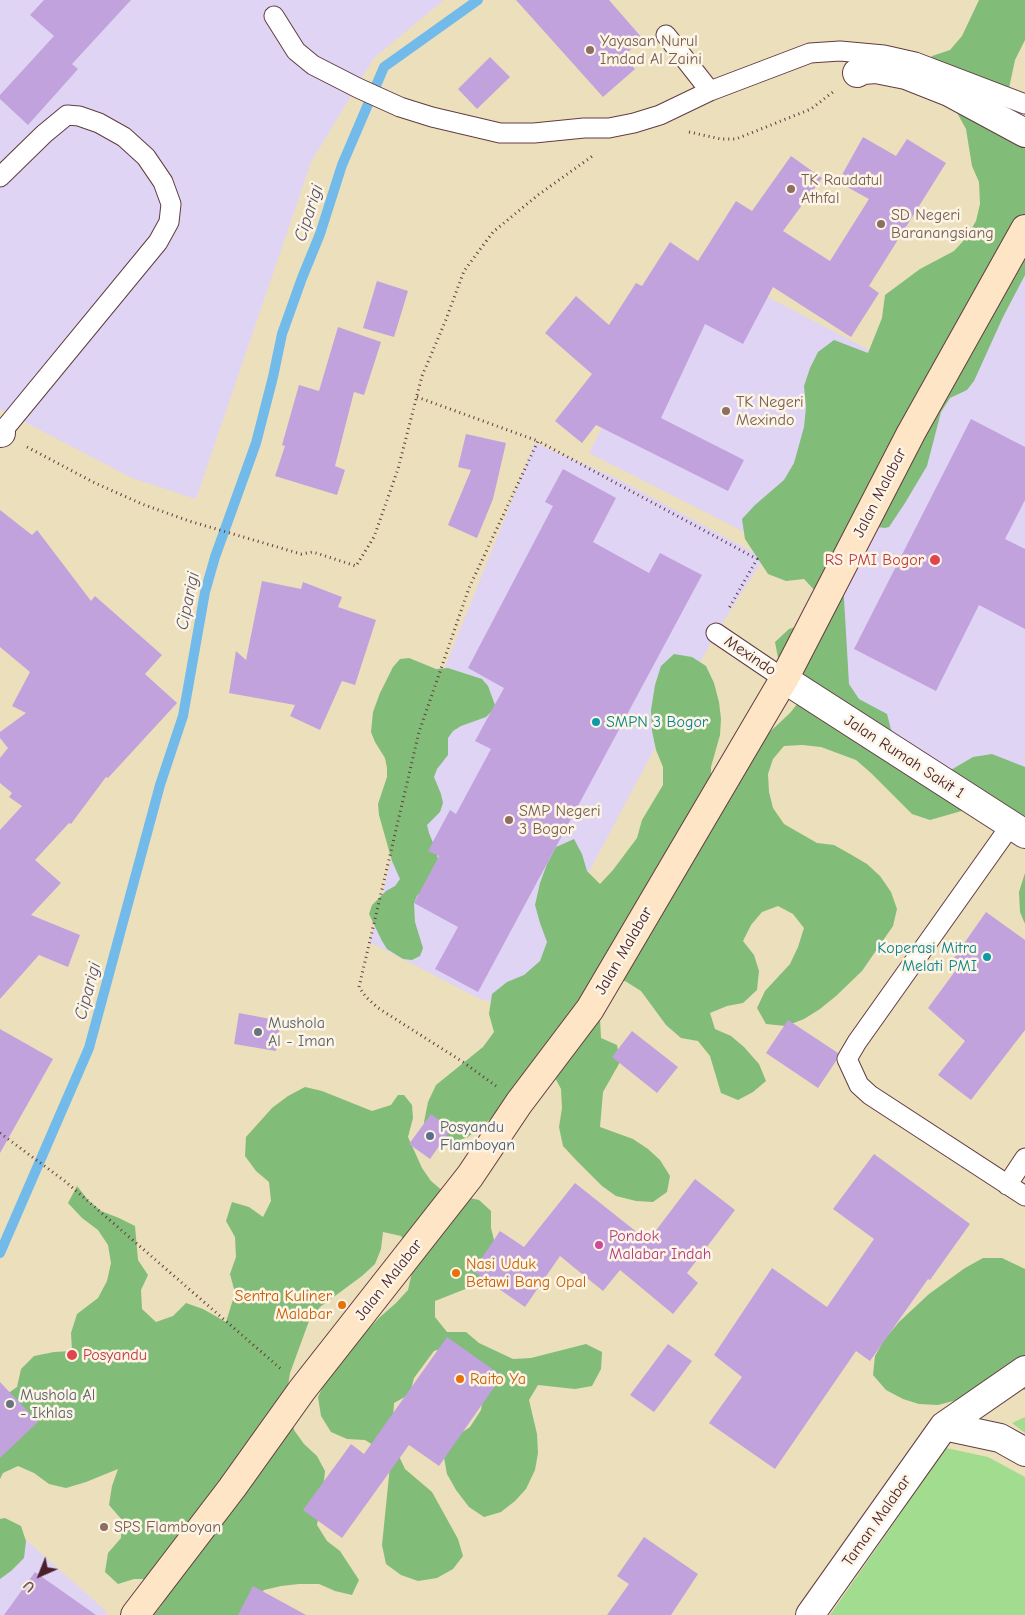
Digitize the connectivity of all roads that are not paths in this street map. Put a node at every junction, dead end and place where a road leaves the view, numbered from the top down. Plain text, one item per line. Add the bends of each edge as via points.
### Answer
1 (274, 16) dead end
2 (666, 35) dead end
3 (857, 73) road end
4 (710, 91) junction
5 (1025, 104) edge
6 (1025, 133) edge
7 (0, 177) edge
8 (1025, 230) edge
9 (1, 433) edge
10 (716, 633) road end
11 (784, 679) junction
12 (1018, 830) edge
13 (1025, 1158) edge
14 (1007, 1185) junction
15 (1025, 1196) edge
16 (1025, 1370) edge
17 (944, 1426) junction
18 (1025, 1452) edge
19 (135, 1615) edge
20 (810, 1615) edge

1 - 4 lane via 296,51 313,65 387,101 450,123 500,133 609,128 660,115
2 - 4 lane
3 - 6 street via 876,69 906,76 949,92
4 - 5 lane via 810,52 840,51 916,62
7 - 9 lane via 67,115 79,116 99,122 124,137 146,157 163,182 171,204 169,222 158,242
8 - 11 street, Jalan Malabar via 906,441
10 - 11 lane, Mexindo
11 - 12 street, Jalan Rumah Sakit 1
11 - 19 street, Jalan Malabar via 590,1009 519,1103 470,1176 302,1390
12 - 14 lane via 847,1059 860,1085 870,1095
13 - 14 lane
14 - 15 lane
16 - 17 street, Taman Malabar
17 - 18 street via 1000,1438
17 - 20 street, Taman Malabar

